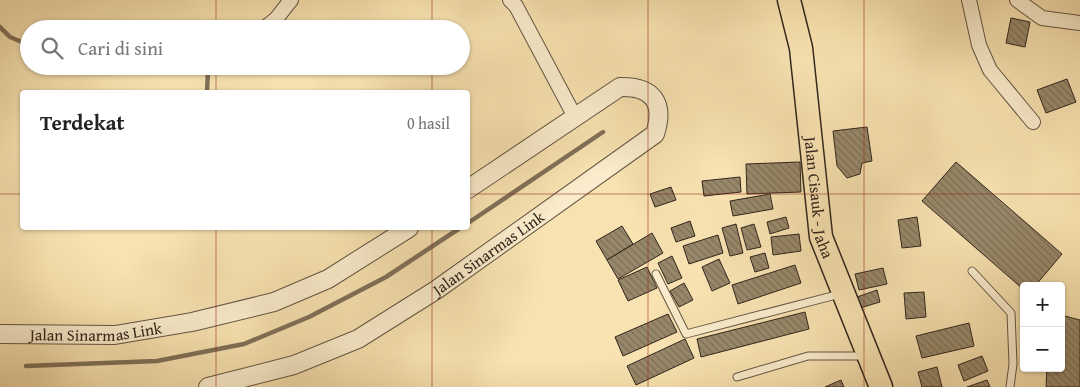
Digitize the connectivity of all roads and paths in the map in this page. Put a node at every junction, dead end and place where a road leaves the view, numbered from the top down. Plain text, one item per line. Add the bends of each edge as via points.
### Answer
1 (290, 0) edge
2 (510, 0) edge
3 (789, 0) edge
4 (969, 0) edge
5 (1017, 0) edge
6 (275, 20) edge
7 (1080, 23) edge
8 (575, 117) junction
9 (1033, 122) dead end
10 (470, 188) edge
11 (406, 230) edge
12 (972, 271) dead end
13 (656, 274) dead end
14 (843, 293) junction
15 (0, 334) edge
16 (869, 356) junction
17 (737, 377) dead end
18 (208, 387) edge
19 (881, 387) edge
20 (1010, 387) edge

1 - 6 street
2 - 8 street
3 - 14 main road, Jalan Cisauk - Jaha via 801,48 821,237
4 - 9 street via 979,45 990,70
5 - 7 street via 1042,18
8 - 10 street, Jalan Sinarmas Link
8 - 18 street, Jalan Sinarmas Link via 620,87 629,86 638,86 653,97 661,117 655,134 637,148 436,290 358,339 294,365
11 - 15 street, Jalan Sinarmas Link via 328,279 264,304 192,322 115,335
12 - 20 lane via 1012,314
13 - 14 lane via 686,334
14 - 16 main road, Jalan Cisauk - Jaha
16 - 17 lane via 808,356
16 - 19 main road, Jalan Cisauk - Jaha

